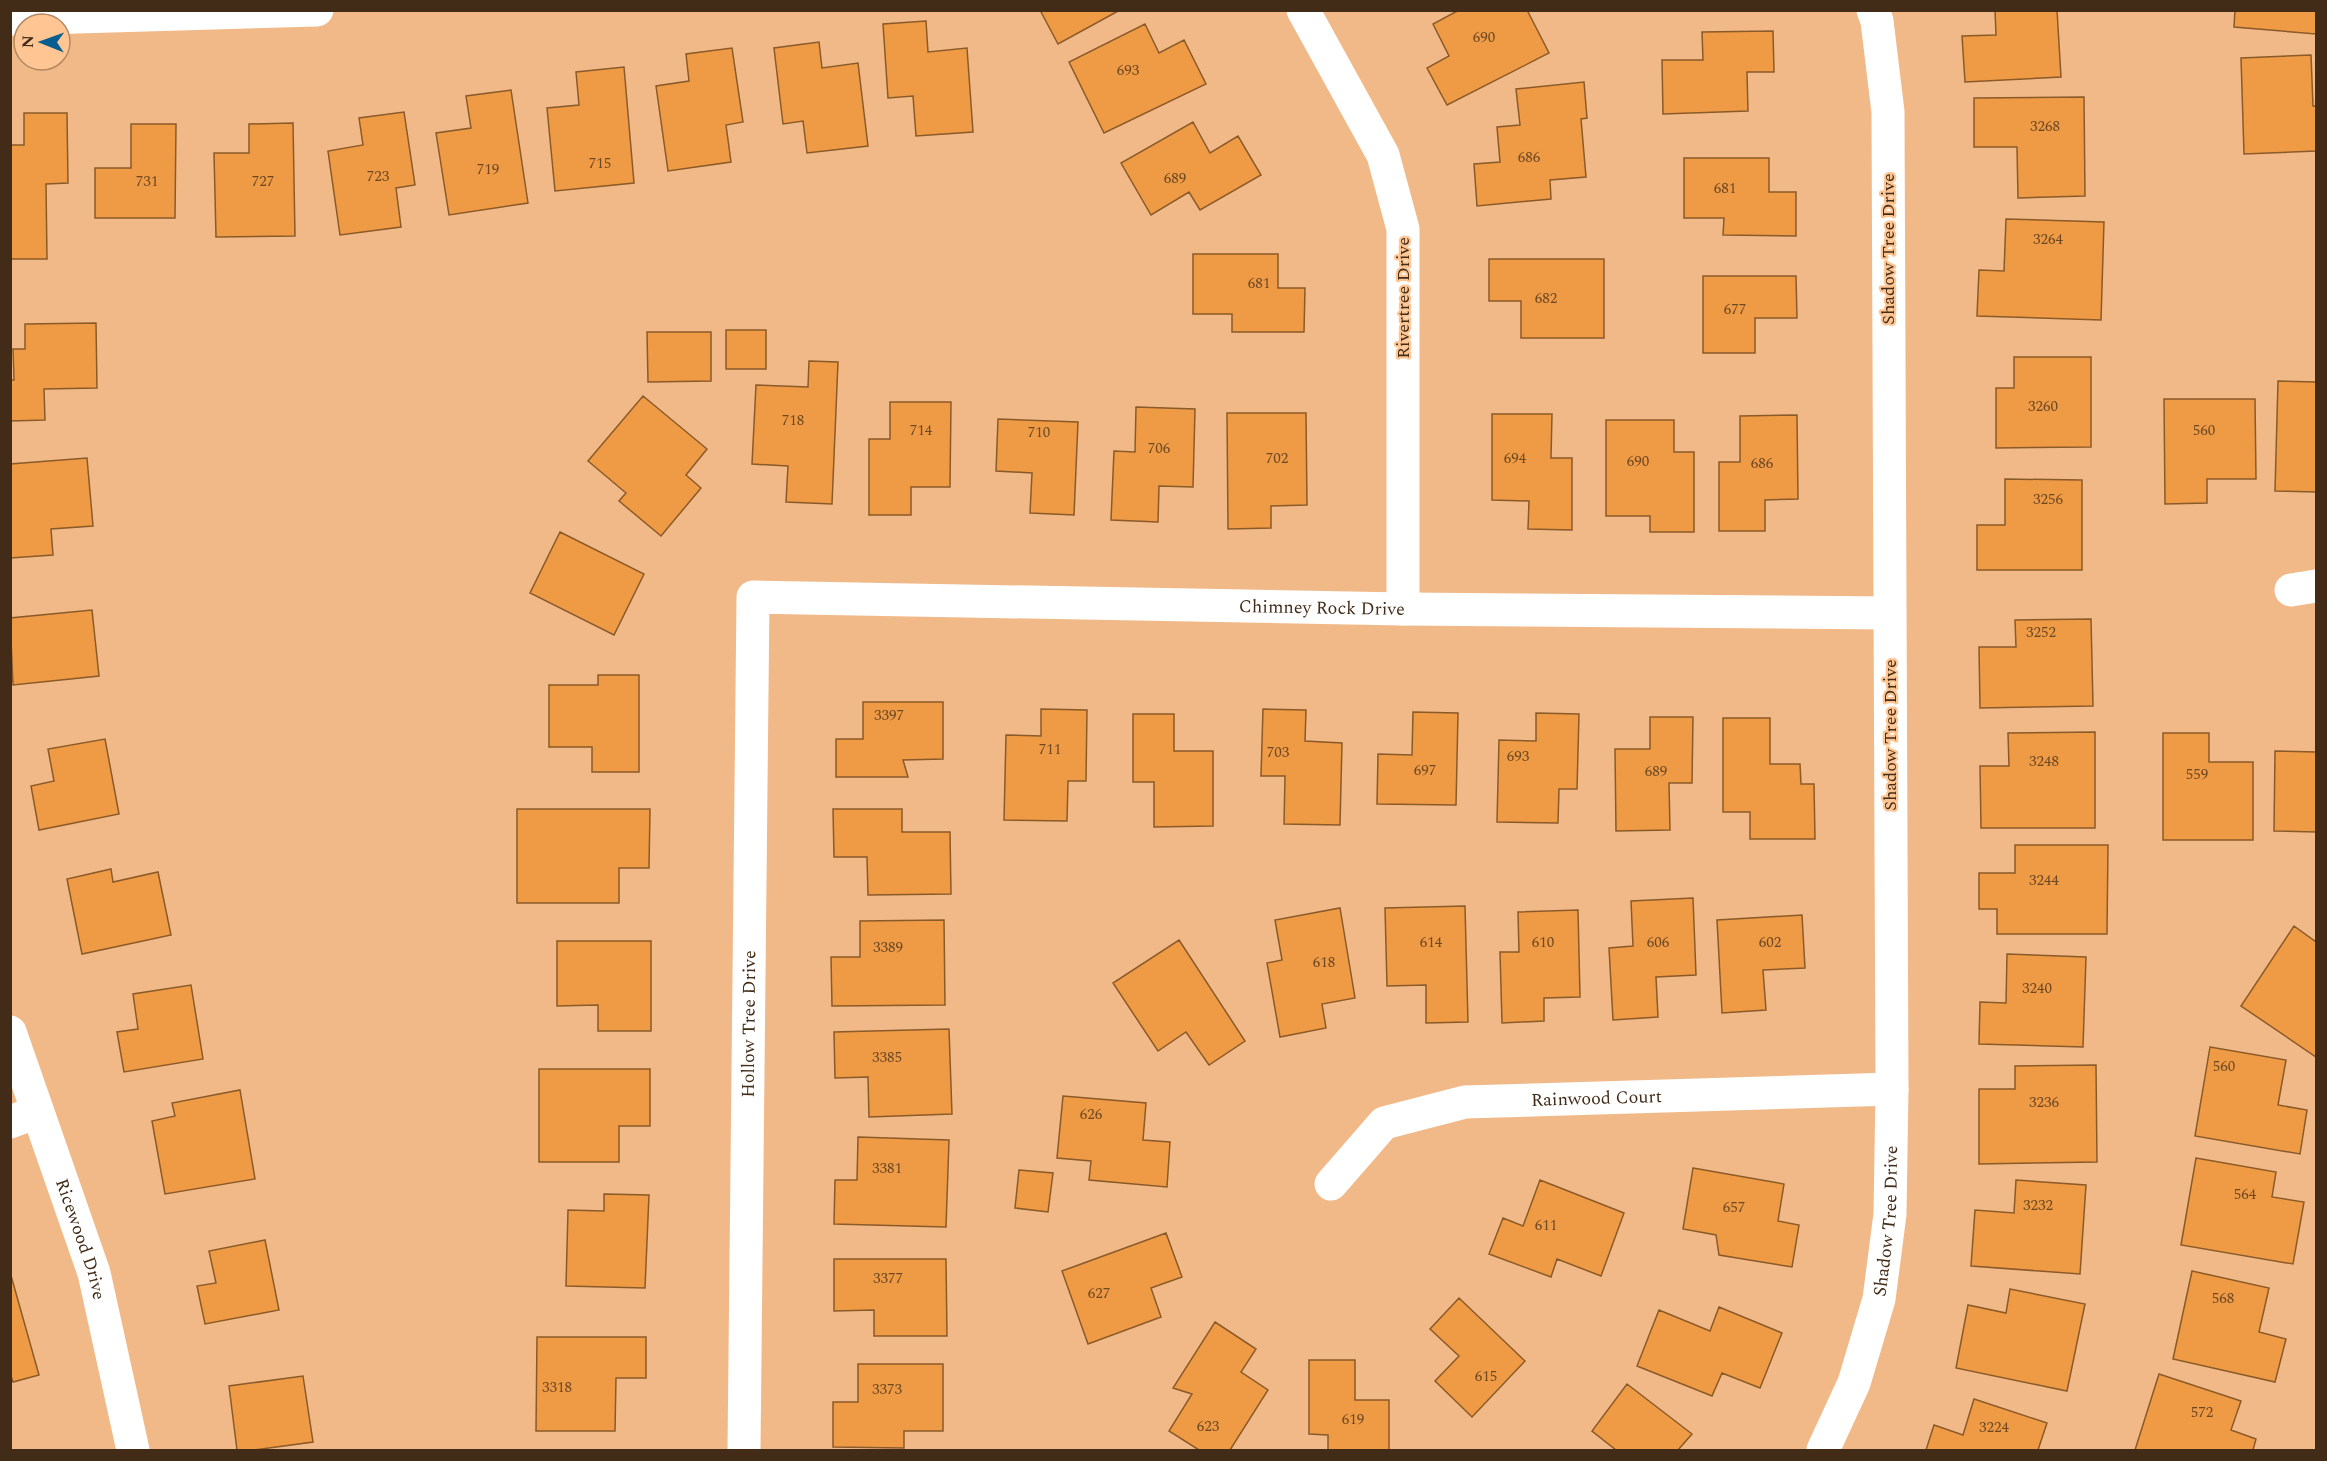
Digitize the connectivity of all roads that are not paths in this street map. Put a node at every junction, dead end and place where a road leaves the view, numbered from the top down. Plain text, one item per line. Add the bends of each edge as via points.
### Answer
1 (317, 10) edge
2 (1302, 10) edge
3 (1873, 10) edge
4 (10, 19) edge
5 (753, 597) joint
6 (1403, 609) junction
7 (1889, 613) junction
8 (10, 1032) edge
9 (1892, 1089) junction
10 (24, 1117) edge
11 (1331, 1184) dead end
12 (133, 1450) edge
13 (744, 1450) edge
14 (1823, 1450) edge

1 - 4 street
2 - 6 street, Rivertree Drive via 1383,155 1403,229
3 - 7 street, Shadow Tree Drive via 1888,112
5 - 6 street, Chimney Rock Drive
5 - 13 street, Hollow Tree Drive
6 - 7 street, Chimney Rock Drive
7 - 9 street, Shadow Tree Drive
8 - 10 street, Ricewood Drive
9 - 11 street, Rainwood Court via 1465,1102 1384,1123
9 - 14 street, Shadow Tree Drive via 1890,1214 1879,1299 1854,1383
10 - 12 street, Ricewood Drive via 94,1273

